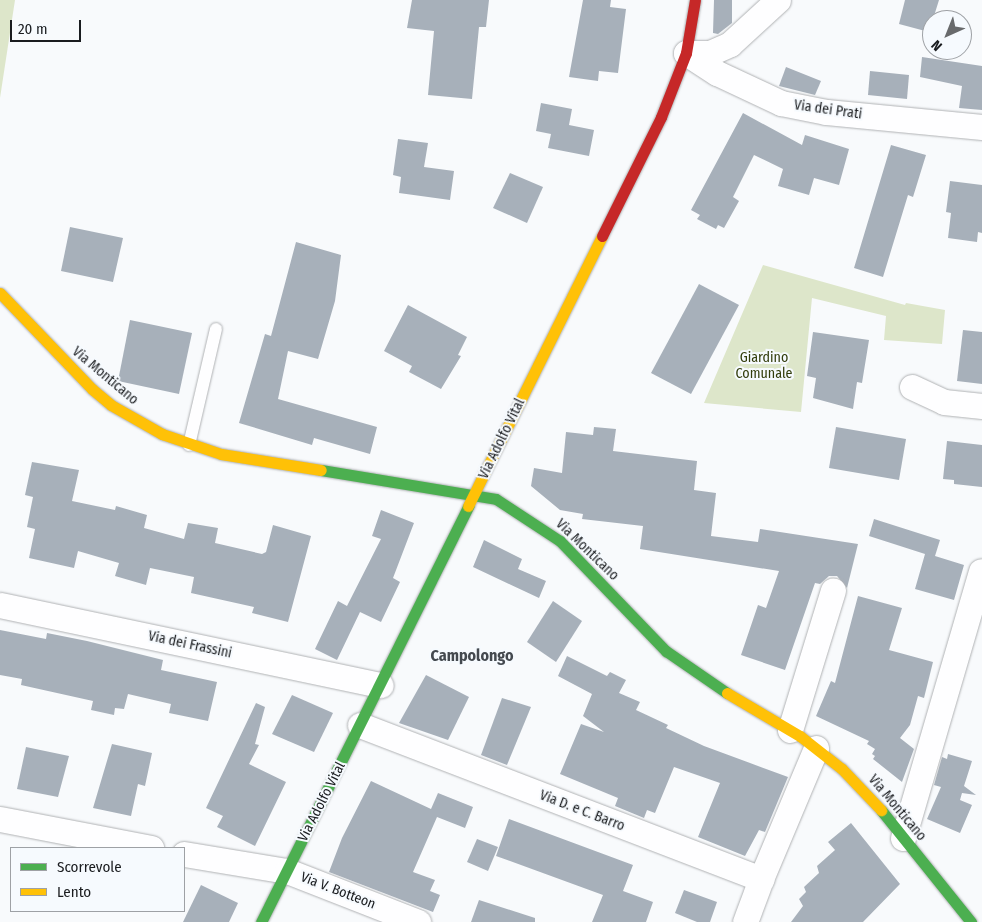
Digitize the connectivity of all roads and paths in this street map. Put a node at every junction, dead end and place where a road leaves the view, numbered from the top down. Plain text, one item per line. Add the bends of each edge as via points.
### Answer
1 (695, 0) edge
2 (778, 0) edge
3 (686, 52) junction
4 (982, 127) edge
5 (0, 293) edge
6 (216, 329) dead end
7 (912, 387) dead end
8 (982, 406) edge
9 (189, 445) junction
10 (475, 494) junction
11 (981, 572) dead end
12 (833, 590) dead end
13 (0, 605) edge
14 (380, 685) junction
15 (360, 725) junction
16 (790, 730) junction
17 (816, 748) junction
18 (0, 819) edge
19 (903, 838) junction
20 (146, 847) edge
21 (185, 854) edge
22 (286, 871) junction
23 (761, 879) junction
24 (261, 922) edge
25 (418, 922) edge
26 (745, 922) edge
27 (971, 922) edge

1 - 3 street, Via Adolfo Vital
2 - 3 street via 730,44 710,53
3 - 4 street, Via dei Prati via 717,74 781,103 826,112
3 - 10 street, Via Adolfo Vital via 661,117
5 - 9 street, Via Monticano via 55,354 111,405 135,421
6 - 9 lane
7 - 8 street via 944,402
9 - 10 street, Via Monticano via 221,454
10 - 14 street, Via Adolfo Vital
10 - 16 street, Via Monticano via 496,499 539,525 581,562 666,651
11 - 19 street
12 - 16 street
13 - 14 street, Via dei Frassini
14 - 15 street, Via Adolfo Vital
15 - 22 street, Via Adolfo Vital
15 - 23 street, Via D. e C. Barro
16 - 17 street, Via Monticano
17 - 19 street, Via Monticano via 869,796
17 - 23 street
18 - 20 street
19 - 27 street, Via Monticano
21 - 22 street, Via V. Botteon
22 - 24 street, Via Adolfo Vital
22 - 25 street, Via V. Botteon
23 - 26 street

